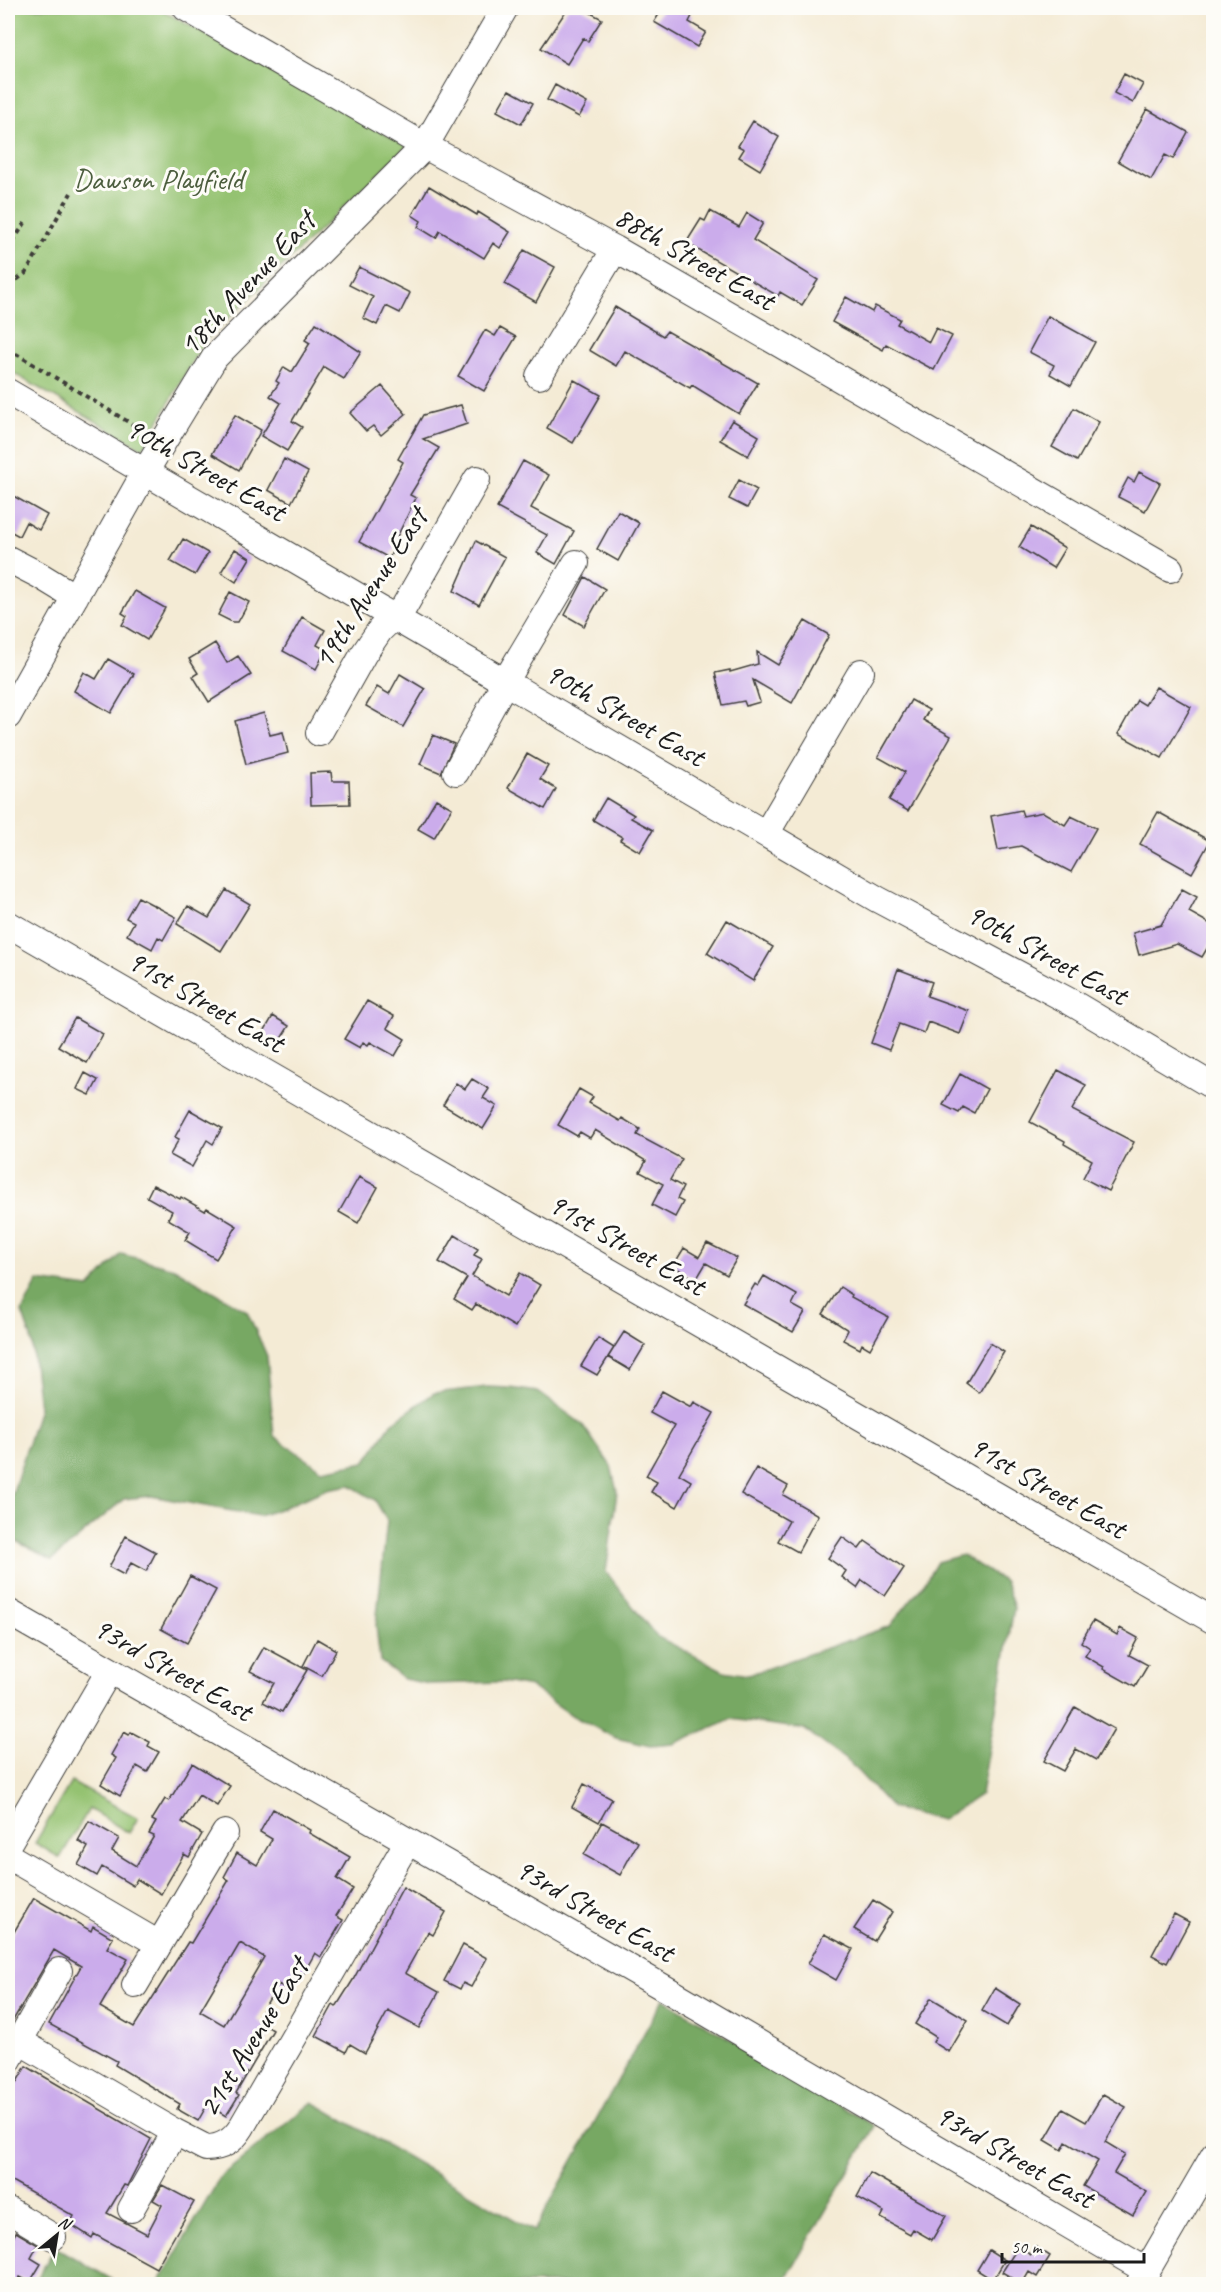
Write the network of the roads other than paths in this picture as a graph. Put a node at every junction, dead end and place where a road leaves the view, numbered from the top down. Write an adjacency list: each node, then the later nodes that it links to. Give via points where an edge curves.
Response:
1 (186, 8): 3 (street, 88th Street East)
2 (505, 8): 3 (street, 18th Avenue East)
3 (424, 146): 4 (street, 88th Street East); 7 (street, 18th Avenue East, via 215,357)
4 (615, 249): 5 (street); 11 (street, 88th Street East)
5 (539, 376)
6 (8, 392): 7 (street, 90th Street East)
7 (145, 472): 12 (street, 18th Avenue East); 13 (street, 90th Street East)
8 (477, 479): 13 (street, 19th Avenue East, via 404,607)
9 (8, 559): 12 (street)
10 (576, 563): 15 (street)
11 (1170, 568)
12 (75, 597): 16 (street, 18th Avenue East)
13 (392, 616): 15 (street, 90th Street East); 17 (street, 19th Avenue East, via 363,655)
14 (861, 672): 19 (street)
15 (505, 682): 18 (street); 19 (street, 90th Street East)
16 (8, 716)
17 (319, 733)
18 (456, 772)
19 (766, 834): 21 (street, 90th Street East, via 877,899 1069,1001)
20 (8, 924): 23 (street, 91st Street East)
21 (1214, 1087)
22 (8, 1612): 24 (street, 93rd Street East)
23 (1214, 1621)
24 (109, 1671): 26 (street, 93rd Street East); 27 (street)
25 (225, 1833): 29 (street)
26 (408, 1841): 33 (street, 21st Avenue East, via 237,2136 220,2146 206,2148); 38 (street, 93rd Street East, via 673,1993)
27 (8, 1844)
28 (8, 1856): 29 (street)
29 (159, 1944): 31 (street)
30 (59, 1971): 32 (street)
31 (135, 1985)
32 (13, 2051): 33 (street)
33 (175, 2132): 36 (street, 21st Avenue East)
34 (1214, 2155): 38 (street)
35 (8, 2210): 37 (street)
36 (131, 2210)
37 (53, 2237)
38 (1143, 2278)

